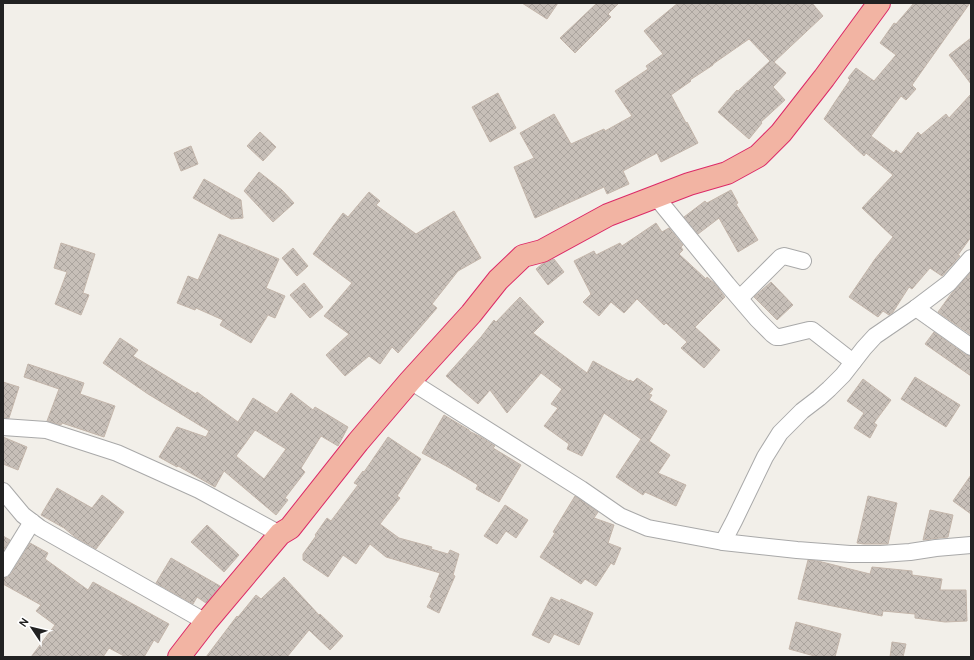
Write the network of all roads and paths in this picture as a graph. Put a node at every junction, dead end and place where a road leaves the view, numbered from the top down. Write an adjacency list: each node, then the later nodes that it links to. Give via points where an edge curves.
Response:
1 (879, 3): 2 (highway, via 781,133 758,156 727,173)
2 (656, 196): 5 (street); 9 (highway, via 608,214 542,251 523,256 498,280)
3 (971, 258): 6 (street, via 949,283)
4 (802, 261): 5 (street, via 781,256)
5 (740, 298): 8 (street, via 774,336 812,330)
6 (916, 308): 7 (street); 8 (street, via 875,336)
7 (971, 347)
8 (853, 362): 14 (street, via 830,389 780,433)
9 (410, 381): 13 (highway, via 290,528); 14 (street, via 620,516 648,528)
10 (3, 427): 13 (street, via 46,430 117,453 199,490)
11 (3, 491): 12 (street)
12 (32, 522): 16 (street); 17 (street)
13 (280, 534): 17 (highway)
14 (723, 542): 15 (street, via 850,554 910,552)
15 (971, 545)
16 (3, 569)
17 (206, 622): 18 (highway)
18 (179, 657)

